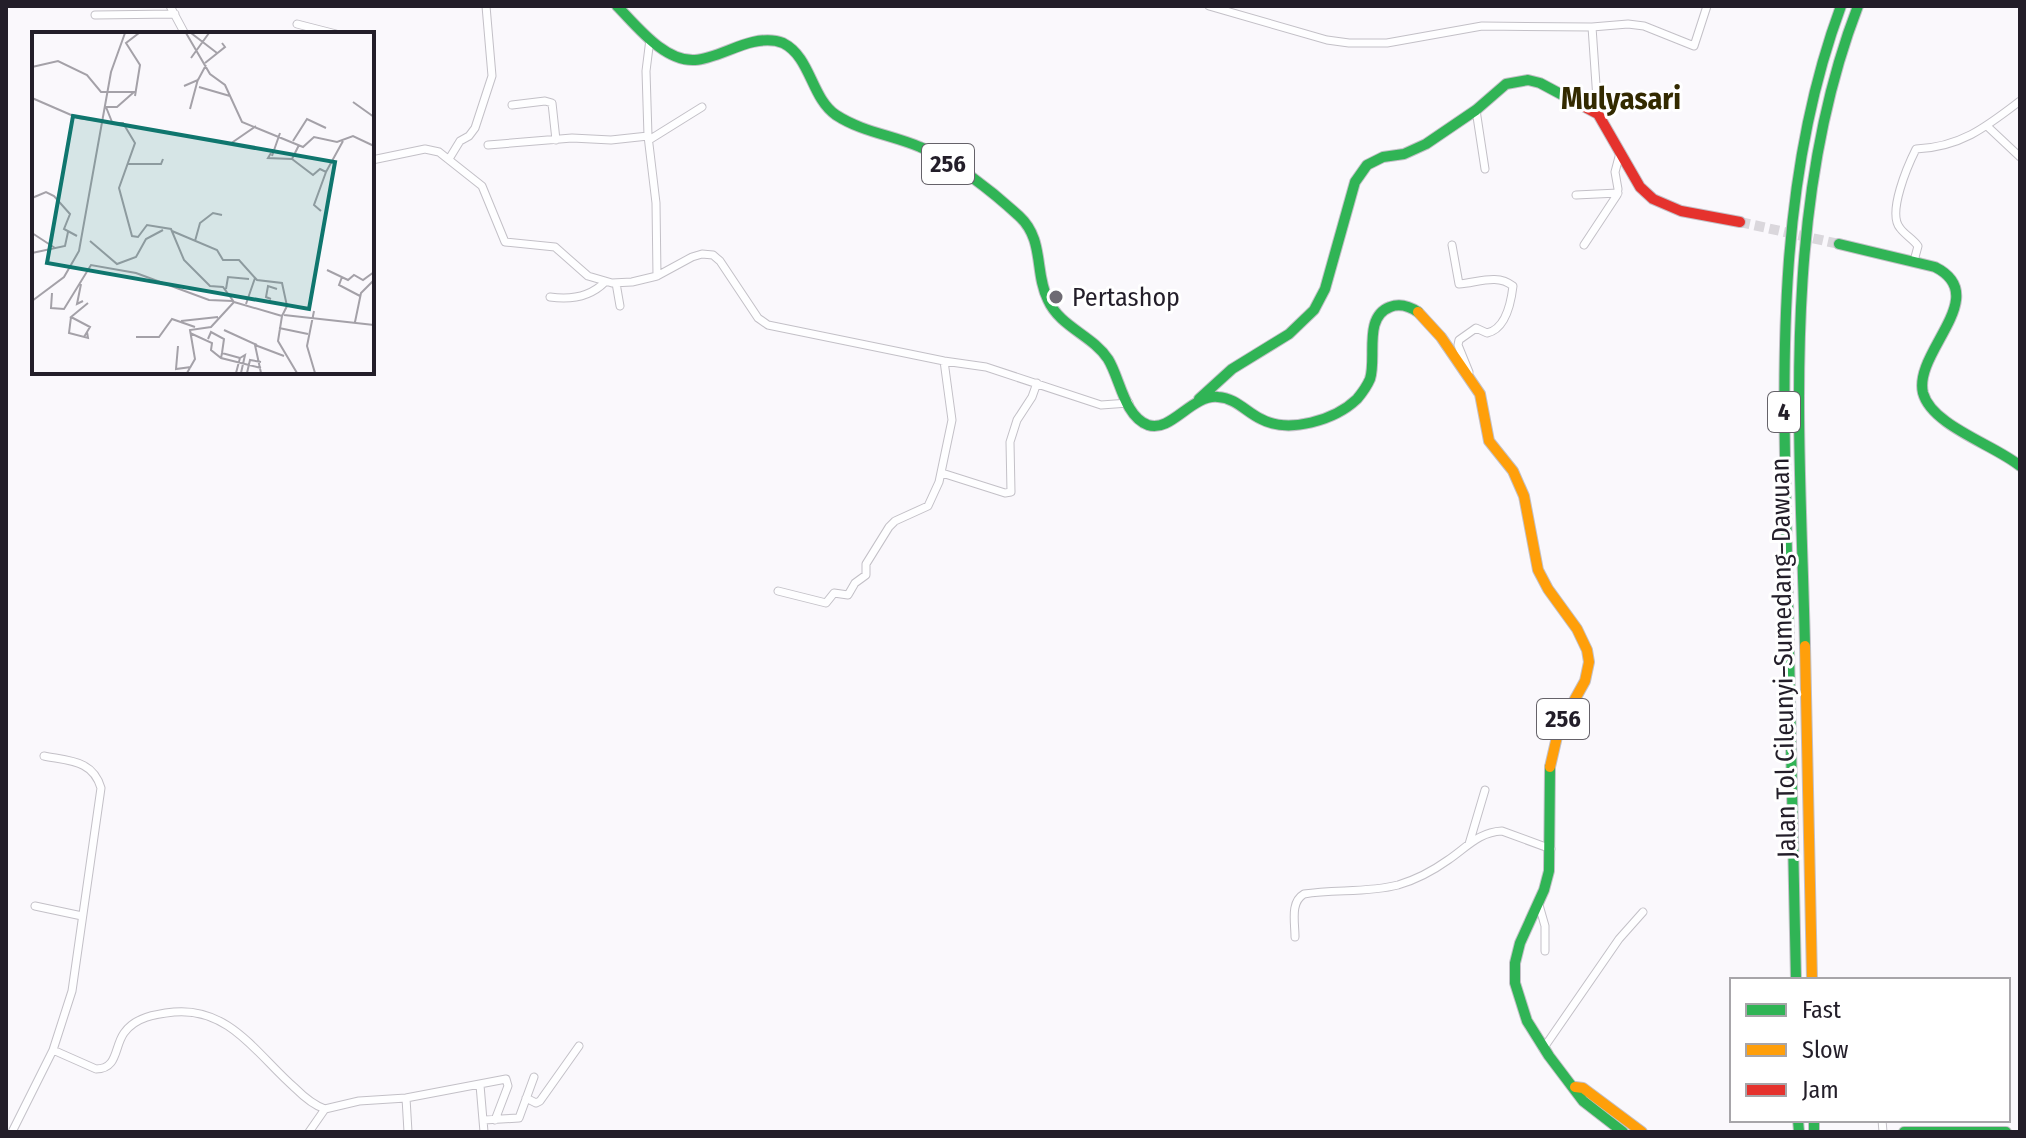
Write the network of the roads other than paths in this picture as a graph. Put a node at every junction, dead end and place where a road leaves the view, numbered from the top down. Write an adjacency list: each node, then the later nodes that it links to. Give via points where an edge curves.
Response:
1 (486, 6): 25 (street, via 492,76 475,128)
2 (617, 6): 13 (main road, 256)
3 (1209, 6): 10 (street, via 1349,43 1387,43 1482,26)
4 (1707, 6): 10 (street, via 1694,46 1644,26)
5 (1841, 6): 60 (main road, Jalan Tol Cileunyi–Sumedang–Dawuan / 4, via 1820,64 1804,135 1791,218 1785,319)
6 (1858, 6): 61 (main road, Jalan Tol Cileunyi–Sumedang–Dawuan / 4, via 1835,68 1819,138 1801,319)
7 (172, 10): 8 (street); 11 (street)
8 (95, 15)
9 (297, 24): 12 (street)
10 (1592, 27): 18 (street)
11 (184, 32)
12 (328, 32)
13 (650, 39): 20 (street); 46 (main road, 256, via 674,55 695,60 754,42 778,41 801,61 835,115 931,152 1003,203 1030,227 1049,303 1107,357)
14 (2020, 101): 19 (street)
15 (512, 105): 21 (street, via 552,103)
16 (702, 107): 20 (street)
17 (1476, 110): 18 (main road, via 1506,84 1528,80 1550,86); 27 (street); 41 (main road, via 1426,144 1374,160 1361,171 1314,310 1289,334)
18 (1598, 114): 23 (main road)
19 (1987, 126): 24 (street); 34 (street, via 1951,145 1916,149 1896,211 1897,226 1918,246)
20 (649, 138): 21 (street); 35 (street)
21 (556, 140): 22 (street)
22 (488, 145)
23 (1620, 153): 28 (street); 30 (main road, via 1653,199 1681,211)
24 (2020, 157)
25 (449, 159): 26 (street, via 425,149); 36 (street, via 482,186 505,242 556,248 588,276)
26 (374, 160)
27 (1485, 169)
28 (1618, 193): 29 (street); 33 (street)
29 (1576, 195)
30 (1740, 222)
31 (1839, 244): 34 (main road)
32 (1452, 245): 42 (street, via 1459,284 1495,279 1513,286 1509,308 1496,330 1476,328 1459,341)
33 (1584, 245)
34 (1914, 261): 47 (main road, via 1942,270 1953,282 1957,300 1923,377 1923,397 1946,422)
35 (657, 276): 37 (street); 40 (street, via 692,257 713,255 768,325)
36 (605, 282): 37 (street); 38 (street, via 579,298)
37 (616, 283): 39 (street)
38 (550, 297)
39 (620, 306)
40 (944, 361): 43 (street); 48 (street, via 952,420)
41 (1232, 369): 44 (main road); 45 (main road)
42 (1471, 382): 44 (main road, 256, via 1425,317 1398,305 1380,313 1370,379 1342,409 1321,419 1270,423); 53 (main road, 256, via 1483,403 1490,442 1519,481 1541,578 1588,652 1583,688 1555,736)
43 (1037, 383): 46 (street, via 1101,405); 48 (street, via 1009,446 1011,492)
44 (1227, 397): 45 (main road)
45 (1199, 399): 46 (main road, 256, via 1167,423 1152,426 1140,420)
46 (1129, 403)
47 (2020, 466)
48 (941, 477): 49 (street, via 928,506 889,527 866,564 866,575 848,595 834,593 826,603)
49 (778, 591)
50 (44, 756): 57 (street, via 89,767 101,788)
51 (1485, 790): 52 (street)
52 (1469, 844): 53 (street, via 1502,831); 58 (street, via 1447,861 1398,884 1301,895 1295,906)
53 (1551, 849): 54 (main road, 256)
54 (1539, 905): 59 (street); 63 (main road, 256, via 1514,960 1521,1005)
55 (35, 906): 57 (street)
56 (1643, 912): 63 (street)
57 (82, 916): 64 (street, via 72,991)
58 (1295, 937)
59 (1545, 951)
60 (1796, 978)
61 (1812, 978)
62 (579, 1046): 68 (street, via 540,1101)
63 (1543, 1049): 72 (main road, 256, via 1585,1103)
64 (53, 1050): 69 (street, via 100,1069 111,1063 123,1034 145,1018 198,1013 241,1033 308,1100); 73 (street)
65 (534, 1077): 68 (street)
66 (480, 1085): 67 (street); 70 (street); 71 (street, via 509,1082)
67 (406, 1098): 69 (street); 75 (street)
68 (526, 1098): 71 (street, via 519,1118)
69 (325, 1109): 74 (street)
70 (484, 1120): 71 (street); 76 (street)
71 (495, 1120)
72 (1619, 1124): 77 (main road, 256)
73 (12, 1132)
74 (309, 1132)
75 (408, 1132)
76 (484, 1132)
77 (1642, 1132)
78 (1904, 1132): 79 (main road)
79 (2006, 1132)

